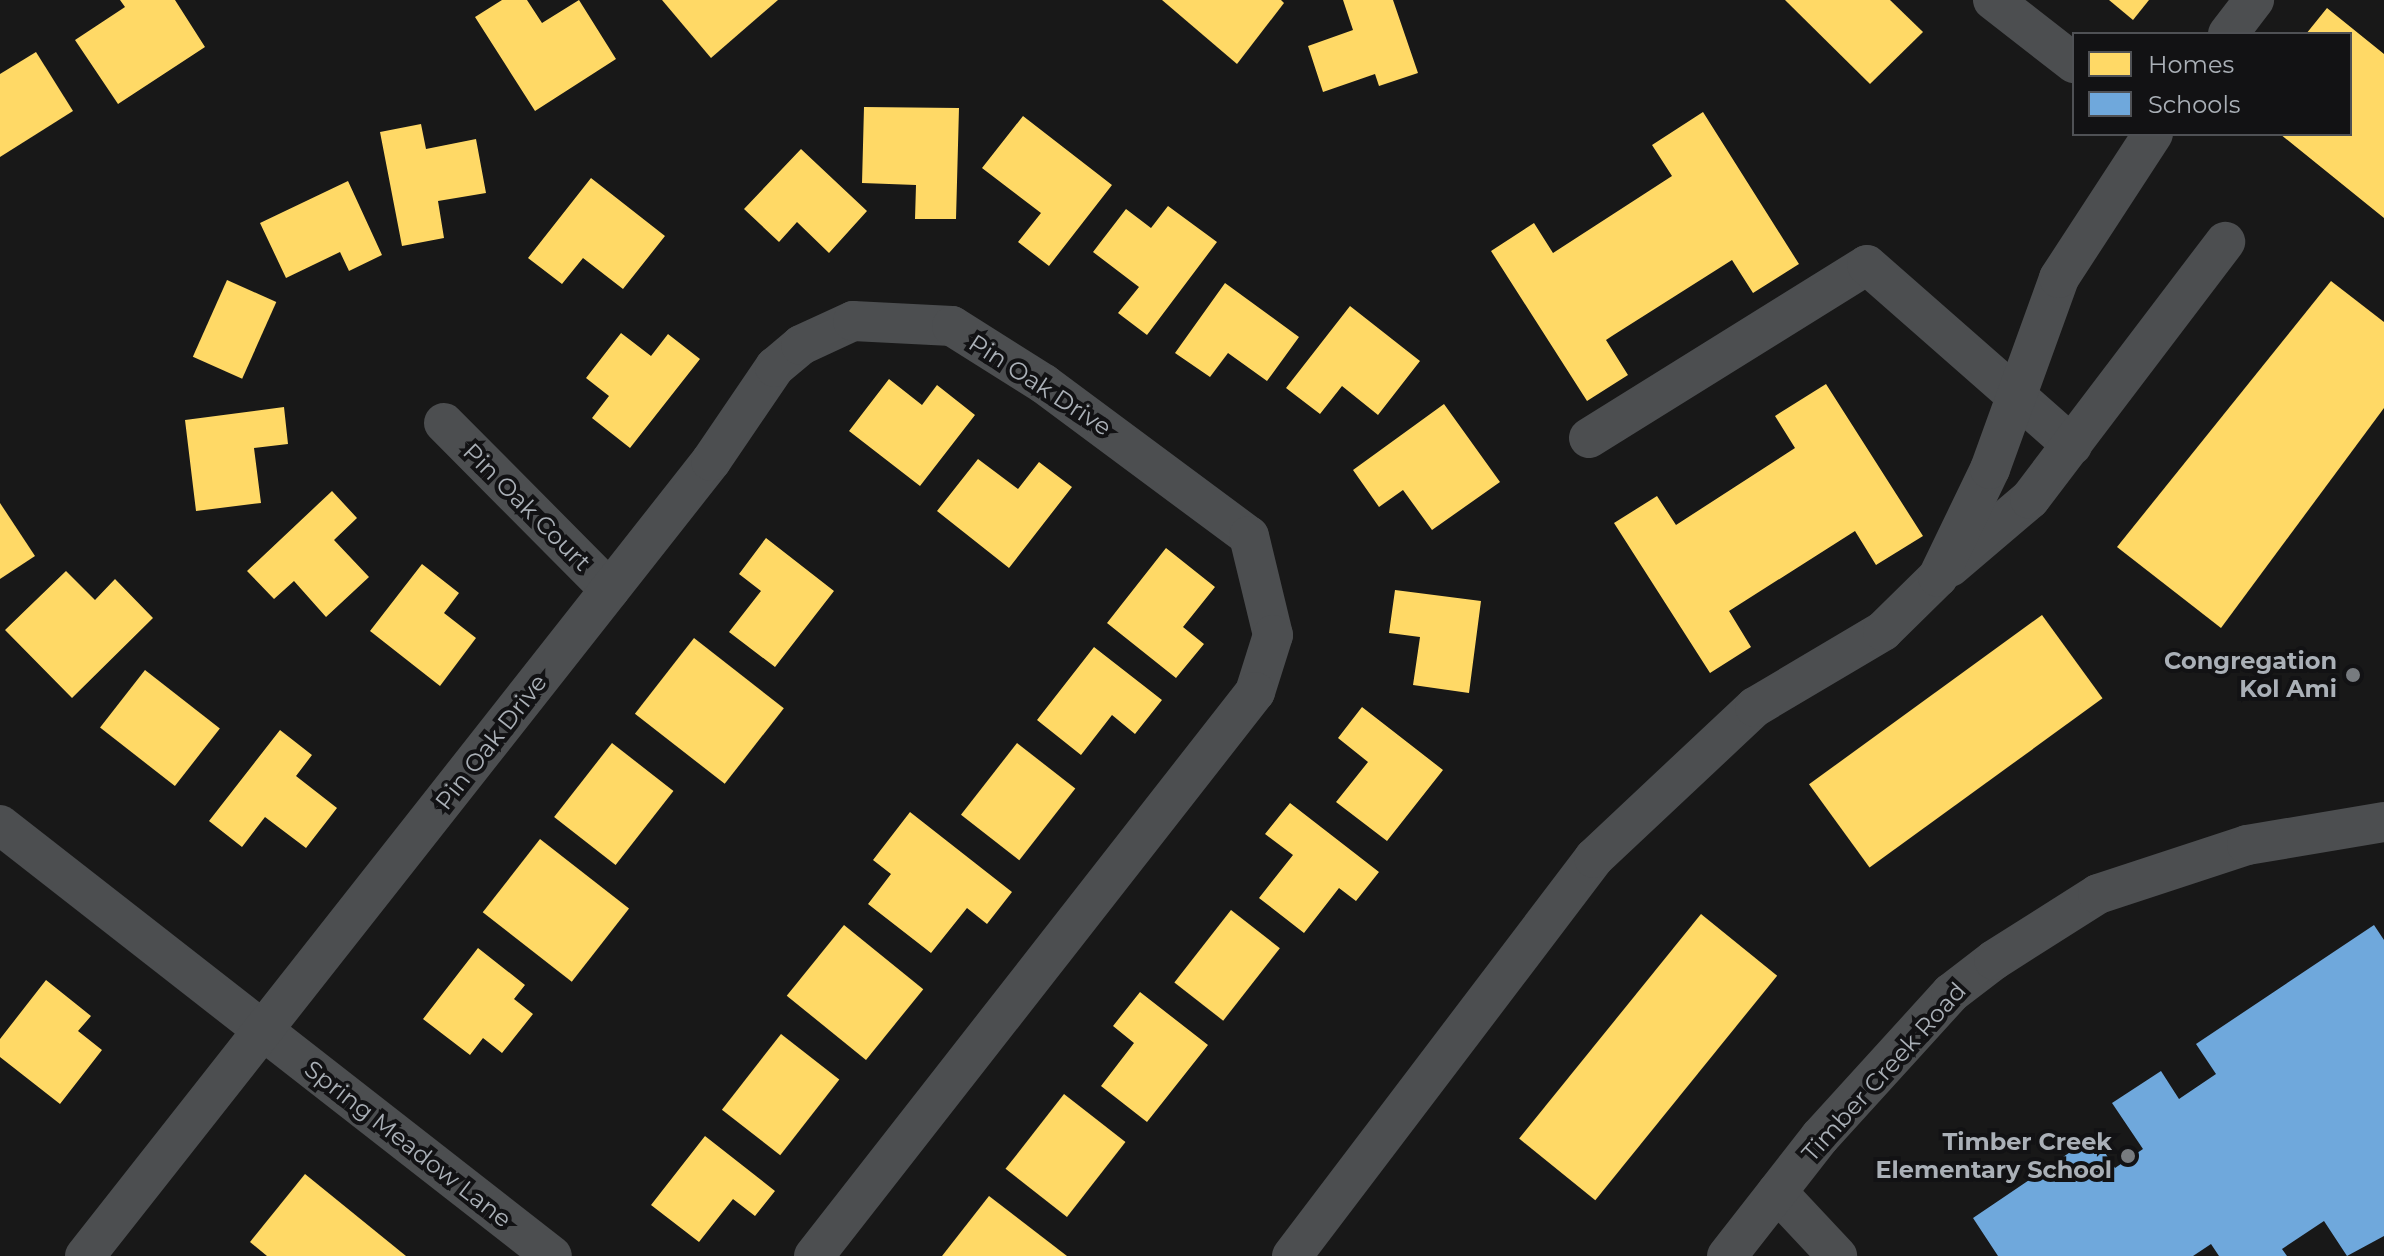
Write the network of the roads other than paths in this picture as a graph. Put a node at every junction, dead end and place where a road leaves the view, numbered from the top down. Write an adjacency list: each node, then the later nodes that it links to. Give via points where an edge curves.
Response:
1 (1993, 0): 4 (street)
2 (2254, 0): 3 (street)
3 (2230, 32)
4 (2072, 61)
5 (2152, 136): 7 (street, via 2059,278)
6 (2225, 242): 10 (street)
7 (2017, 392): 9 (street, via 1867,265); 10 (street); 11 (street)
8 (444, 423): 12 (street, Pin Oak Court)
9 (1589, 438)
10 (2072, 445): 11 (street, via 2030,499)
11 (1938, 577): 20 (street, via 1883,631 1755,707 1594,858)
12 (610, 590): 15 (street, Pin Oak Drive); 19 (street, Pin Oak Drive, via 775,367 801,345 853,321 952,326 1159,466 1249,536 1259,566 1273,635 1255,692)
13 (2384, 822): 16 (street, Timber Creek Road, via 2247,845 2098,894 1951,993)
14 (0, 825): 15 (street, Spring Meadow Lane)
15 (265, 1032): 17 (street); 18 (street, Spring Meadow Lane)
16 (1777, 1192): 21 (street, Timber Creek Road); 22 (street)
17 (85, 1256)
18 (552, 1256)
19 (814, 1256)
20 (1292, 1256)
21 (1727, 1256)
22 (1837, 1256)

